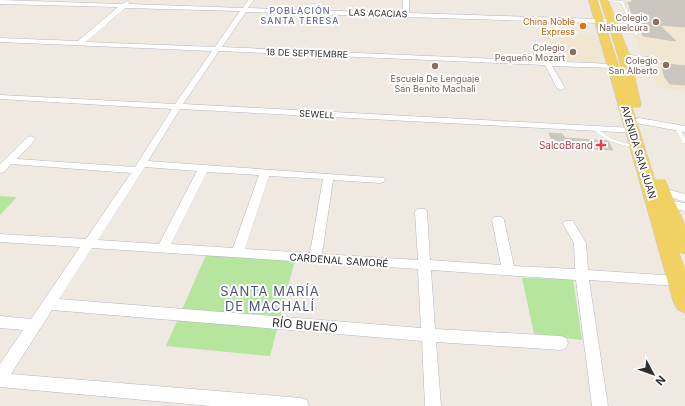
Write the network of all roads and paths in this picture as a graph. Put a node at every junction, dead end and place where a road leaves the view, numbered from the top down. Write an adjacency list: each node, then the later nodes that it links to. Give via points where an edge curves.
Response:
1 (131, 0): 7 (street)
2 (251, 0): 8 (street)
3 (406, 0): 9 (street)
4 (593, 0): 10 (main road, AVENIDA SAN JUAN)
5 (604, 0): 10 (main road, AVENIDA SAN JUAN); 11 (lane, via 622,2)
6 (0, 2): 7 (street, LAS ACACIAS)
7 (125, 5): 8 (street, LAS ACACIAS); 14 (street)
8 (244, 9): 9 (street, LAS ACACIAS); 15 (street)
9 (406, 14): 10 (street, LAS ACACIAS)
10 (608, 22): 11 (lane); 18 (main road, AVENIDA SAN JUAN)
11 (633, 27): 12 (lane)
12 (636, 34)
13 (0, 40): 14 (street, 18 DE SEPTIEMBRE)
14 (81, 42): 15 (street, 18 DE SEPTIEMBRE)
15 (216, 49): 17 (street, 18 DE SEPTIEMBRE); 21 (street)
16 (647, 57): 18 (street, 18 DE SEPTIEMBRE)
17 (547, 63): 18 (street, 18 DE SEPTIEMBRE); 19 (street)
18 (622, 67): 22 (main road, AVENIDA SAN JUAN)
19 (561, 88)
20 (0, 97): 21 (street, SEWELL)
21 (178, 106): 24 (street, SEWELL); 29 (street)
22 (636, 126): 23 (street, SEWELL); 24 (street, SEWELL); 27 (main road, AVENIDA SAN JUAN); 35 (main road, AVENIDA SAN JUAN)
23 (681, 128): 26 (lane, via 678,130)
24 (596, 129): 27 (lane, via 605,136)
25 (30, 139): 28 (street)
26 (685, 142)
27 (638, 148): 50 (main road, AVENIDA SAN JUAN)
28 (9, 161): 29 (street); 31 (street)
29 (140, 167): 30 (street); 42 (street)
30 (204, 168): 32 (street); 44 (street)
31 (0, 170)
32 (265, 172): 33 (street); 45 (street)
33 (329, 176): 34 (street); 46 (street)
34 (380, 180)
35 (664, 198): 36 (street); 37 (street); 43 (main road, AVENIDA SAN JUAN)
36 (685, 198)
37 (685, 207)
38 (421, 212): 47 (street)
39 (498, 220): 48 (street)
40 (569, 224): 49 (street, via 580,243)
41 (0, 238): 42 (street, CARDENAL SAMORÉ)
42 (89, 243): 44 (street, CARDENAL SAMORÉ); 51 (street)
43 (685, 247)
44 (163, 248): 45 (street, CARDENAL SAMORÉ)
45 (237, 253): 46 (street, CARDENAL SAMORÉ)
46 (315, 258): 47 (street, CARDENAL SAMORÉ)
47 (424, 266): 48 (street, CARDENAL SAMORÉ); 55 (street)
48 (509, 271): 49 (street, CARDENAL SAMORÉ)
49 (582, 276): 50 (street, CARDENAL SAMORÉ); 60 (street)
50 (677, 281): 52 (main road, AVENIDA SAN JUAN)
51 (48, 304): 54 (street); 55 (street, RÍO BUENO)
52 (685, 304)
53 (0, 322): 54 (street)
54 (35, 325): 57 (street)
55 (428, 335): 56 (street, RÍO BUENO); 59 (street)
56 (561, 343)
57 (0, 379): 58 (street)
58 (301, 406)
59 (433, 406)
60 (600, 406)

